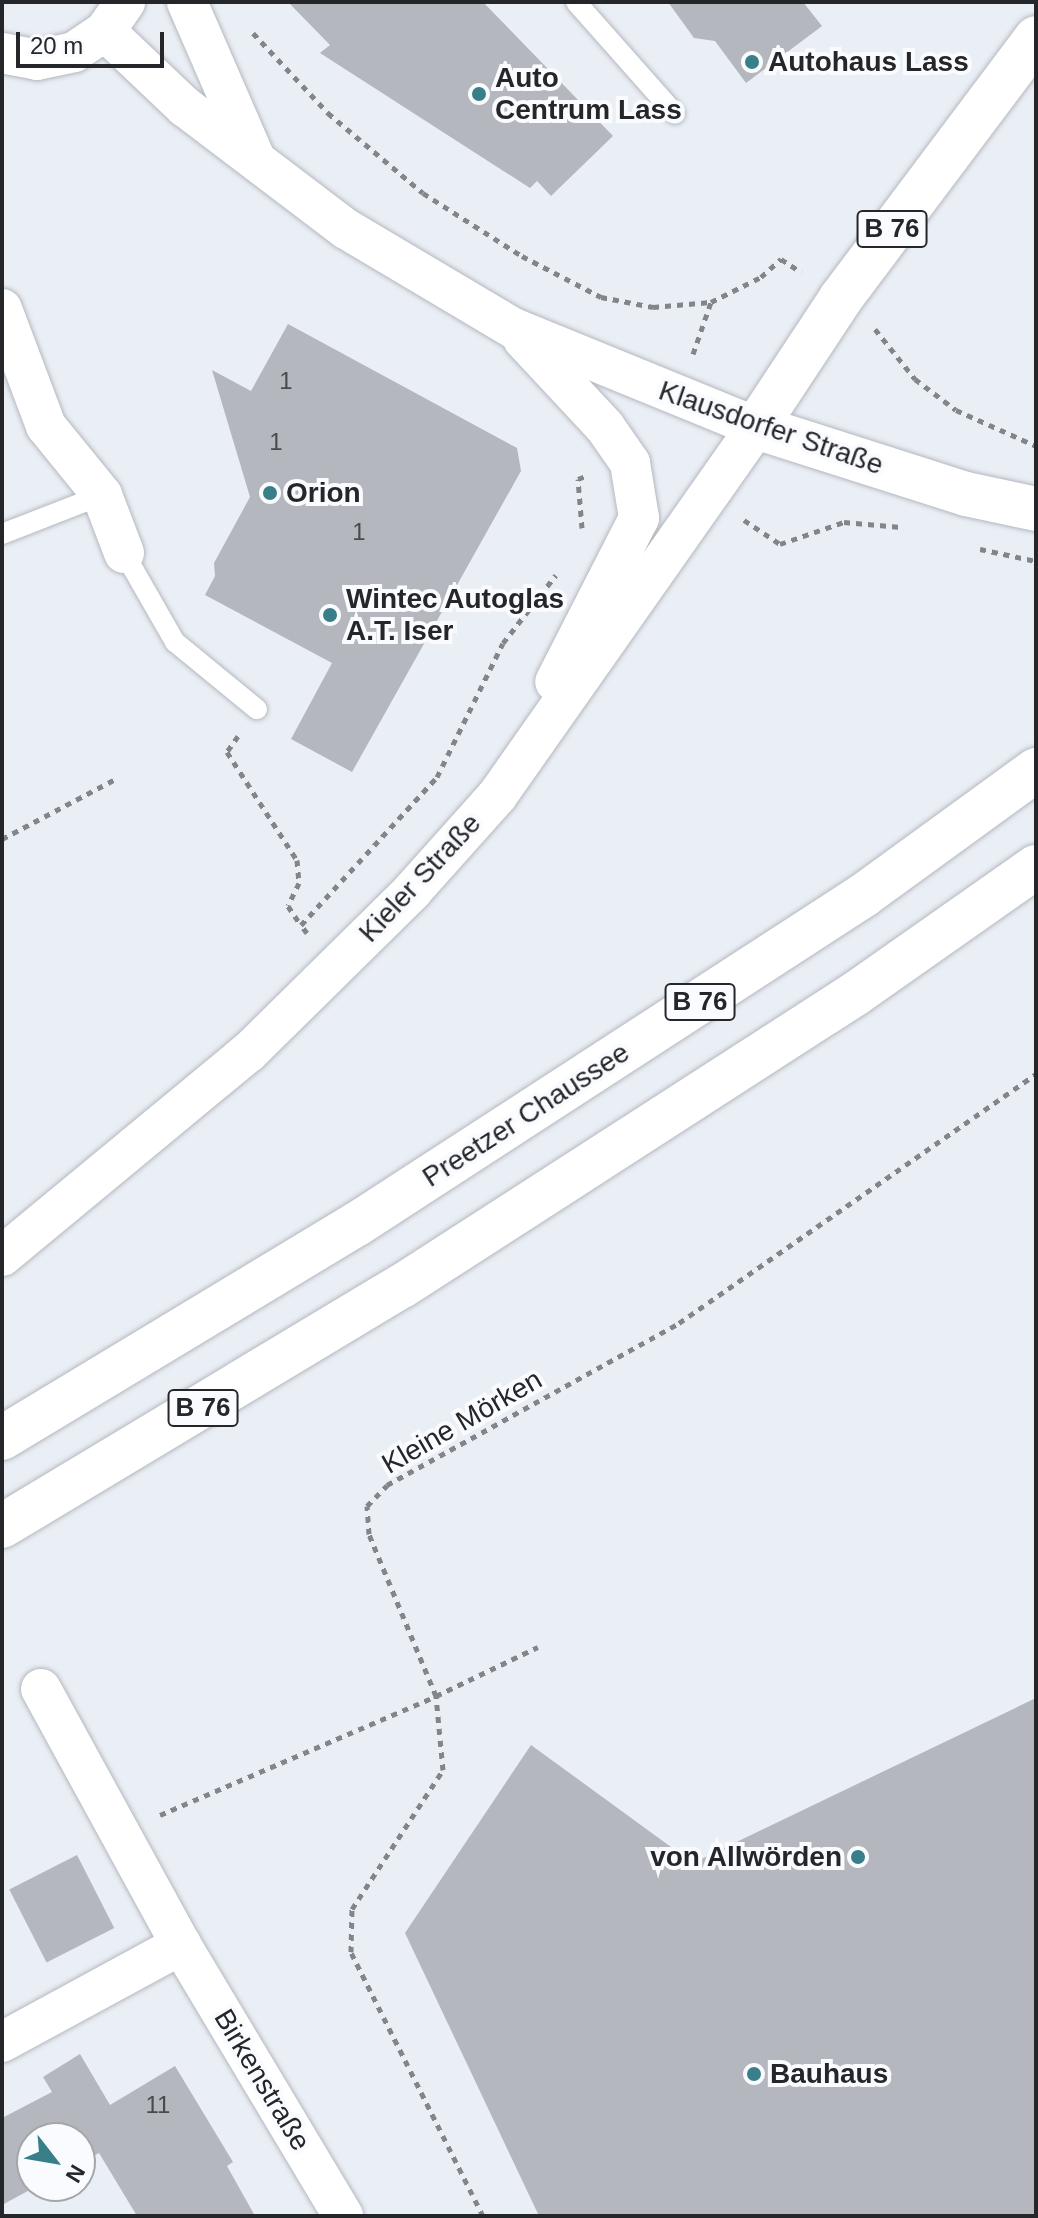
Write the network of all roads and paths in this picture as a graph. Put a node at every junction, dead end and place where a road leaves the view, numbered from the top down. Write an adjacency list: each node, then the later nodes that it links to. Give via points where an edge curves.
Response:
1 (187, 2): 8 (street)
2 (576, 2): 7 (lane)
3 (115, 17): 6 (street, via 74,52 37,60); 8 (street, Klausdorfer Straße, via 185,107)
4 (242, 21): 10 (path, via 328,113 423,193 522,256 601,297 653,307)
5 (1036, 38): 9 (main road, B 76)
6 (2, 53)
7 (675, 114)
8 (257, 163): 12 (street, Klausdorfer Straße, via 346,229)
9 (841, 298): 10 (path, via 781,259 761,277); 14 (main road, B 76); 15 (path, via 892,345 915,379 956,410)
10 (711, 302): 13 (path)
11 (2, 309): 17 (street, via 46,426)
12 (513, 328): 13 (street, Klausdorfer Straße); 16 (street, Klausdorfer Straße, via 605,427)
13 (678, 396): 14 (street, Klausdorfer Straße)
14 (756, 427): 18 (street, Kieler Straße); 19 (main road, Klausdorfer Straße, via 966,494)
15 (1036, 446)
16 (630, 463): 22 (path, via 578,479 582,528); 30 (street, Klausdorfer Straße, via 639,518)
17 (102, 495): 21 (lane); 24 (street)
18 (709, 496): 20 (path, via 780,544 844,522); 30 (street, Kieler Straße)
19 (1036, 509)
20 (905, 528)
21 (2, 534)
22 (576, 540)
23 (974, 548): 25 (path)
24 (124, 553): 27 (lane, via 175,642)
25 (1036, 561)
26 (565, 563): 33 (path, via 503,643 437,777)
27 (257, 709): 33 (path, via 227,752 297,860 299,883 288,906)
28 (1036, 770): 37 (main road, Preetzer Chaussee / B 76, via 864,895 357,1224)
29 (117, 778): 31 (path)
30 (497, 796): 34 (street, Kieler Straße)
31 (2, 839)
32 (1036, 867): 38 (main road, B 76, via 855,994 402,1286)
33 (301, 925): 34 (path)
34 (333, 969): 36 (street, Kieler Straße, via 158,1132)
35 (1036, 1074): 41 (path, Kleine Mörken, via 679,1323 387,1485 367,1506 369,1534)
36 (2, 1256)
37 (2, 1438)
38 (2, 1526)
39 (538, 1647): 41 (path)
40 (41, 1689): 42 (street, Birkenstraße)
41 (436, 1696): 42 (path); 46 (path, Kleine Mörken, via 443,1770 352,1909 351,1952)
42 (120, 1833): 43 (street, Birkenstraße)
43 (181, 1945): 44 (street); 45 (street, Birkenstraße)
44 (2, 2042)
45 (343, 2216)
46 (483, 2216)

